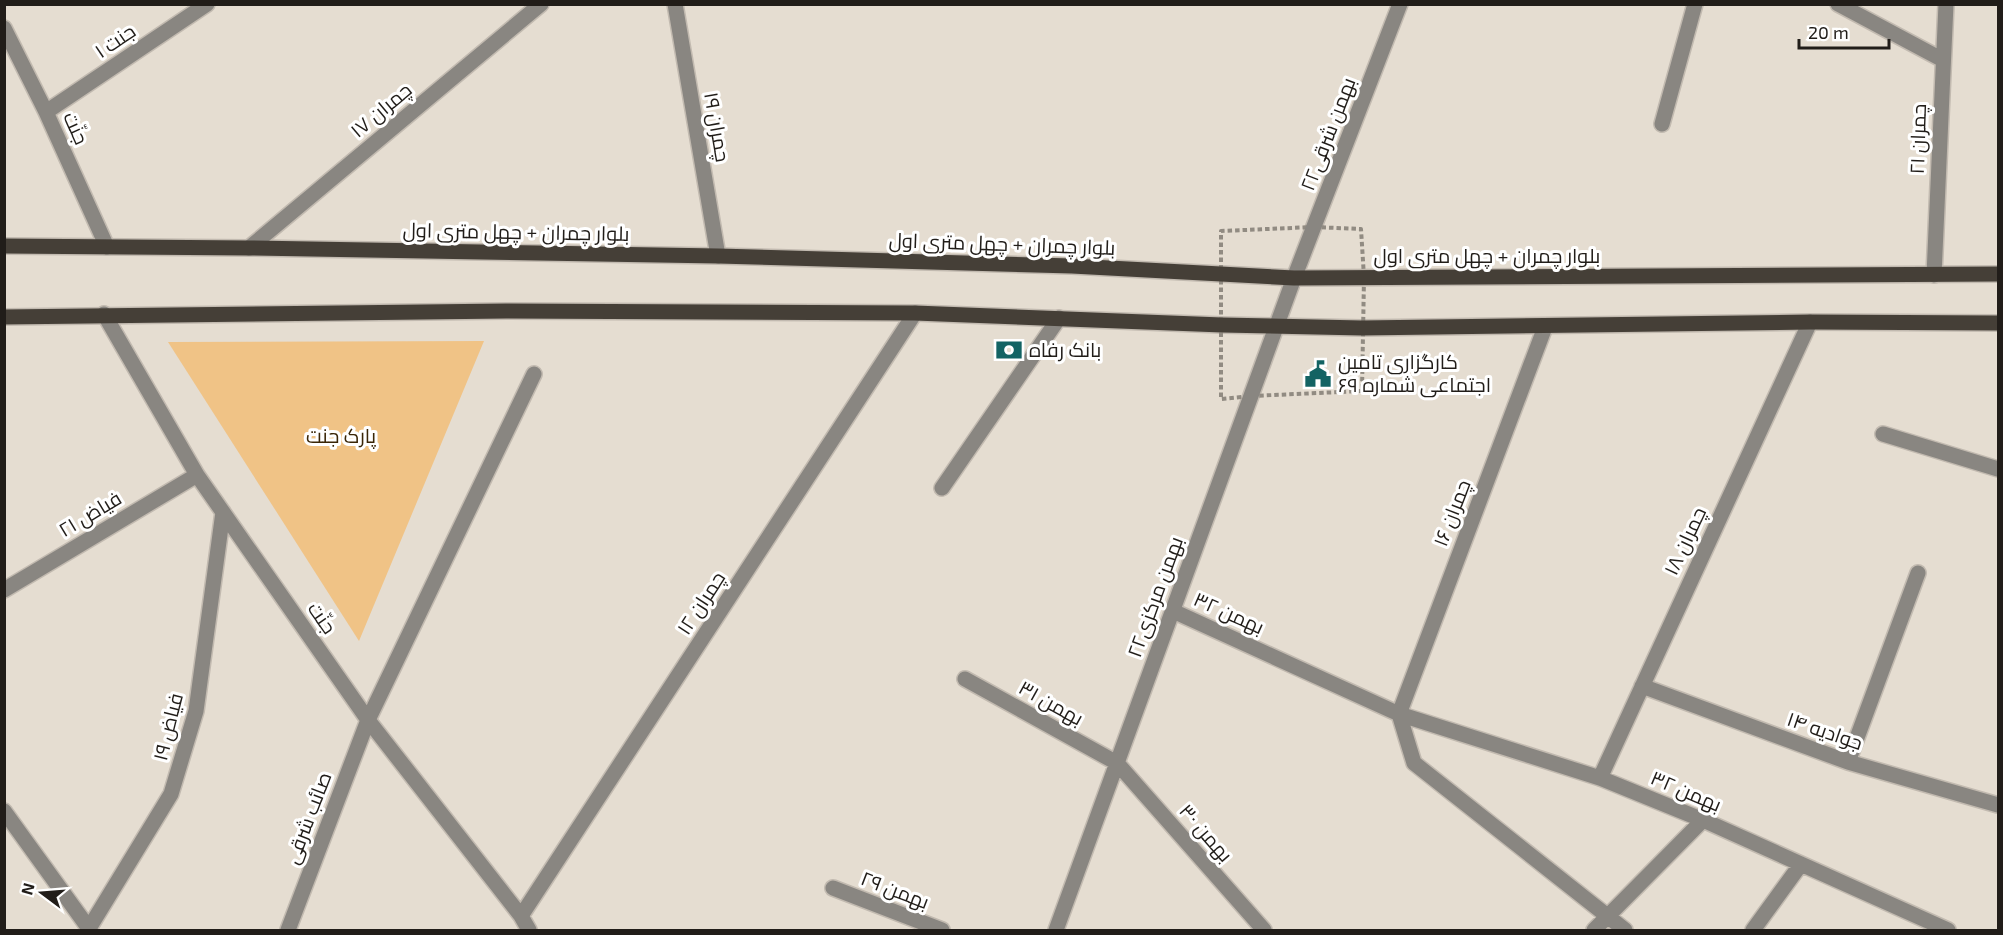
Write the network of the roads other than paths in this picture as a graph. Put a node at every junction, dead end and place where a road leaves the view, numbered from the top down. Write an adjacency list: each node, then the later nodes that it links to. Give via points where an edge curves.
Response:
1 (207, 4): 10 (street, جنت ۱)
2 (541, 4): 14 (street, چمران ۱۷)
3 (675, 4): 15 (street, چمران ۱۹)
4 (1400, 4): 18 (street, ۲۲بهمن شرقی)
5 (1695, 4): 11 (street)
6 (1838, 4): 9 (street)
7 (1946, 4): 9 (street, چمران ۲۱)
8 (6, 34): 10 (street, جنّت)
9 (1943, 60): 16 (street, چمران ۲۱)
10 (46, 112): 13 (street, جنّت)
11 (1662, 124)
12 (4, 246): 13 (main road, بلوار چمران + چهل متری اول)
13 (107, 248): 14 (main road, بلوار چمران + چهل متری اول)
14 (249, 248): 15 (main road, بلوار چمران + چهل متری اول)
15 (718, 256): 18 (main road, بلوار چمران + چهل متری اول, via 1072,266)
16 (1934, 274): 17 (main road, بلوار چمران + چهل متری اول); 18 (main road, بلوار چمران + چهل متری اول)
17 (1998, 274)
18 (1294, 278): 25 (street, ۲۲بهمن مرکزی)
19 (915, 313): 20 (main road, via 494,311); 22 (main road); 48 (street, چمران ۱۲)
20 (104, 315): 21 (main road); 30 (street, جنّت)
21 (4, 317)
22 (1059, 318): 25 (main road); 31 (street)
23 (1810, 322): 24 (main road); 26 (main road); 37 (street, چمران ۱۸)
24 (1998, 323)
25 (1277, 326): 26 (main road); 35 (street, ۲۲بهمن مرکزی)
26 (1545, 327): 38 (street, چمران ۱۶)
27 (534, 374): 39 (street, صائب شرقی)
28 (1883, 434): 29 (street)
29 (1998, 470)
30 (197, 475): 32 (street, جنّت); 34 (street, فیاض ۲۱)
31 (942, 488)
32 (223, 512): 39 (street, جنّت); 50 (street, فیاض ۱۹, via 196,711 171,794)
33 (1918, 573): 40 (street)
34 (4, 590)
35 (1173, 611): 38 (street, بهمن ۳۲); 41 (street, ۲۲بهمن مرکزی)
36 (965, 679): 41 (street, بهمن ۳۱)
37 (1642, 686): 40 (street, جوادیه ۱۴); 42 (street, چمران ۱۸)
38 (1399, 714): 42 (street, بهمن ۳۲); 49 (street, via 1414,763)
39 (368, 720): 48 (street, جنّت); 51 (street, صائب شرقی)
40 (1848, 762): 43 (street, جوادیه ۱۴)
41 (1117, 763): 54 (street, ۲۲بهمن مرکزی); 55 (street, بهمن ۳۰)
42 (1600, 778): 45 (street, بهمن ۳۲)
43 (1998, 805)
44 (4, 811): 50 (street)
45 (1703, 820): 46 (street, بهمن ۳۲); 49 (street)
46 (1801, 864): 58 (street); 59 (street, بهمن ۳۲)
47 (833, 888): 53 (street, بهمن ۲۹)
48 (521, 916): 52 (street, جنّت)
49 (1608, 918): 56 (street); 57 (street)
50 (89, 930)
51 (288, 930)
52 (529, 930)
53 (942, 930)
54 (1056, 930)
55 (1264, 930)
56 (1594, 930)
57 (1624, 930)
58 (1753, 930)
59 (1948, 930)

